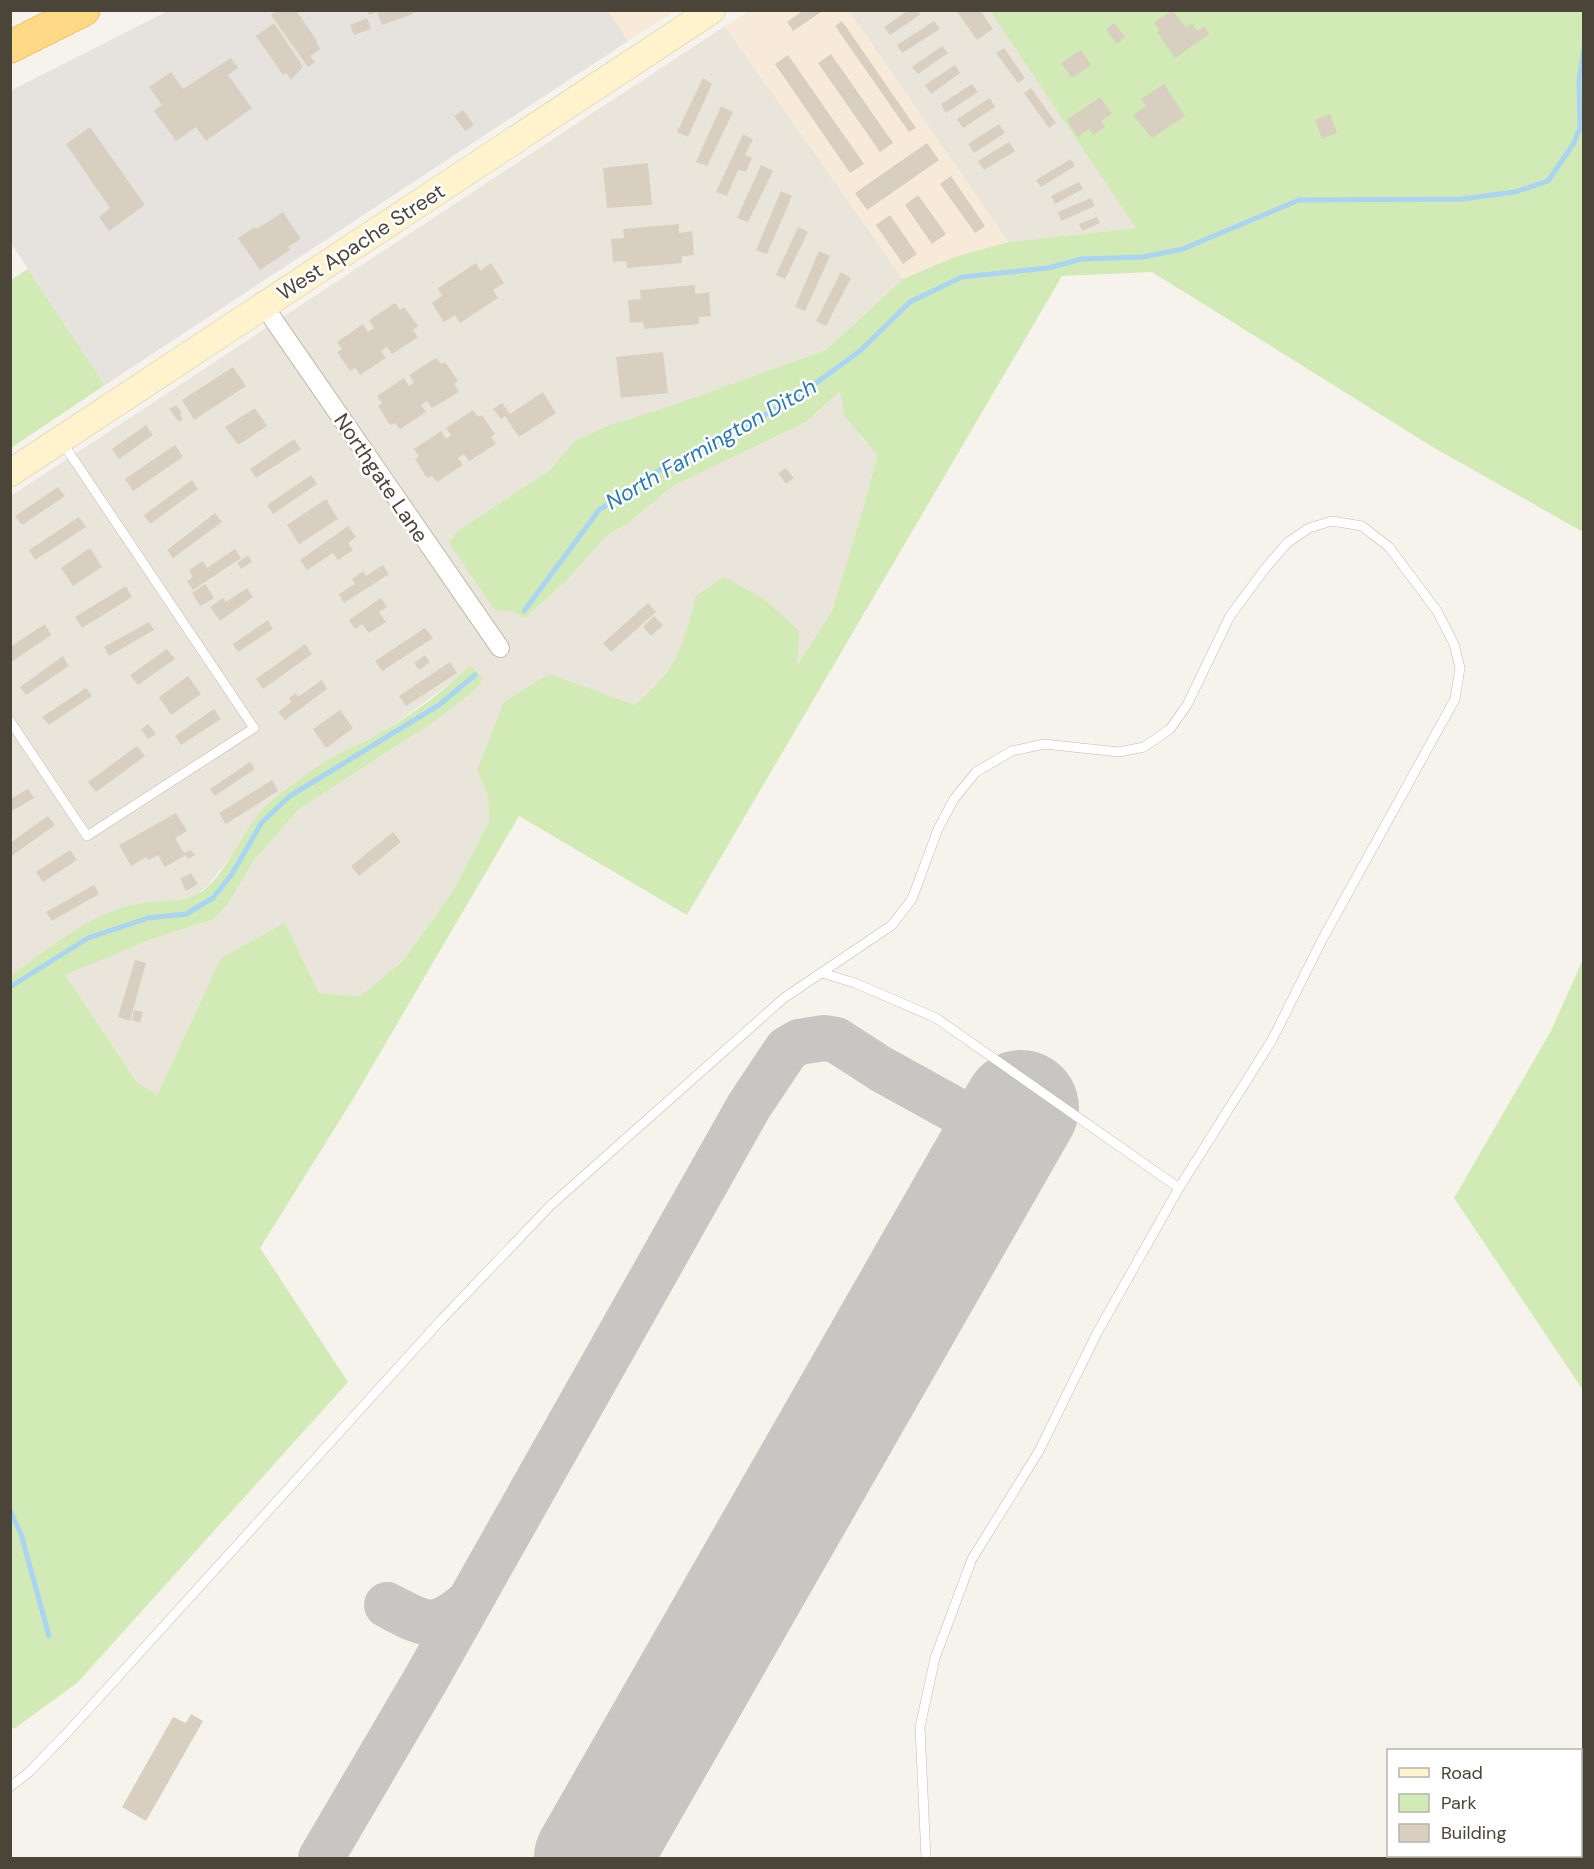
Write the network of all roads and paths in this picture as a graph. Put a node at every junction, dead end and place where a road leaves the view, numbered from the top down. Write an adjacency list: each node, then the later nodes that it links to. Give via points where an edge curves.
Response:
1 (84, 10): 3 (highway)
2 (712, 10): 4 (main road, West Apache Street)
3 (10, 47)
4 (264, 306): 5 (main road, West Apache Street); 7 (street, Northgate Lane)
5 (60, 440): 6 (main road, West Apache Street); 8 (lane, via 254,728 87,836)
6 (10, 473)
7 (500, 648)
8 (10, 721)
9 (822, 973): 10 (lane, via 936,1018); 10 (lane, via 892,925 912,899 938,829 954,799 976,772 1012,751 1044,744 1119,752 1144,747 1170,729 1188,705 1230,616 1287,543 1309,528 1332,521 1362,526 1389,547 1437,611 1454,644 1460,668 1455,699 1323,938 1272,1040); 11 (lane, via 784,998 713,1058 551,1205 441,1319 66,1734)
10 (1179, 1188): 12 (lane, via 1097,1333 1038,1451 972,1559 953,1605 935,1658 920,1727)
11 (10, 1787)
12 (926, 1858)

